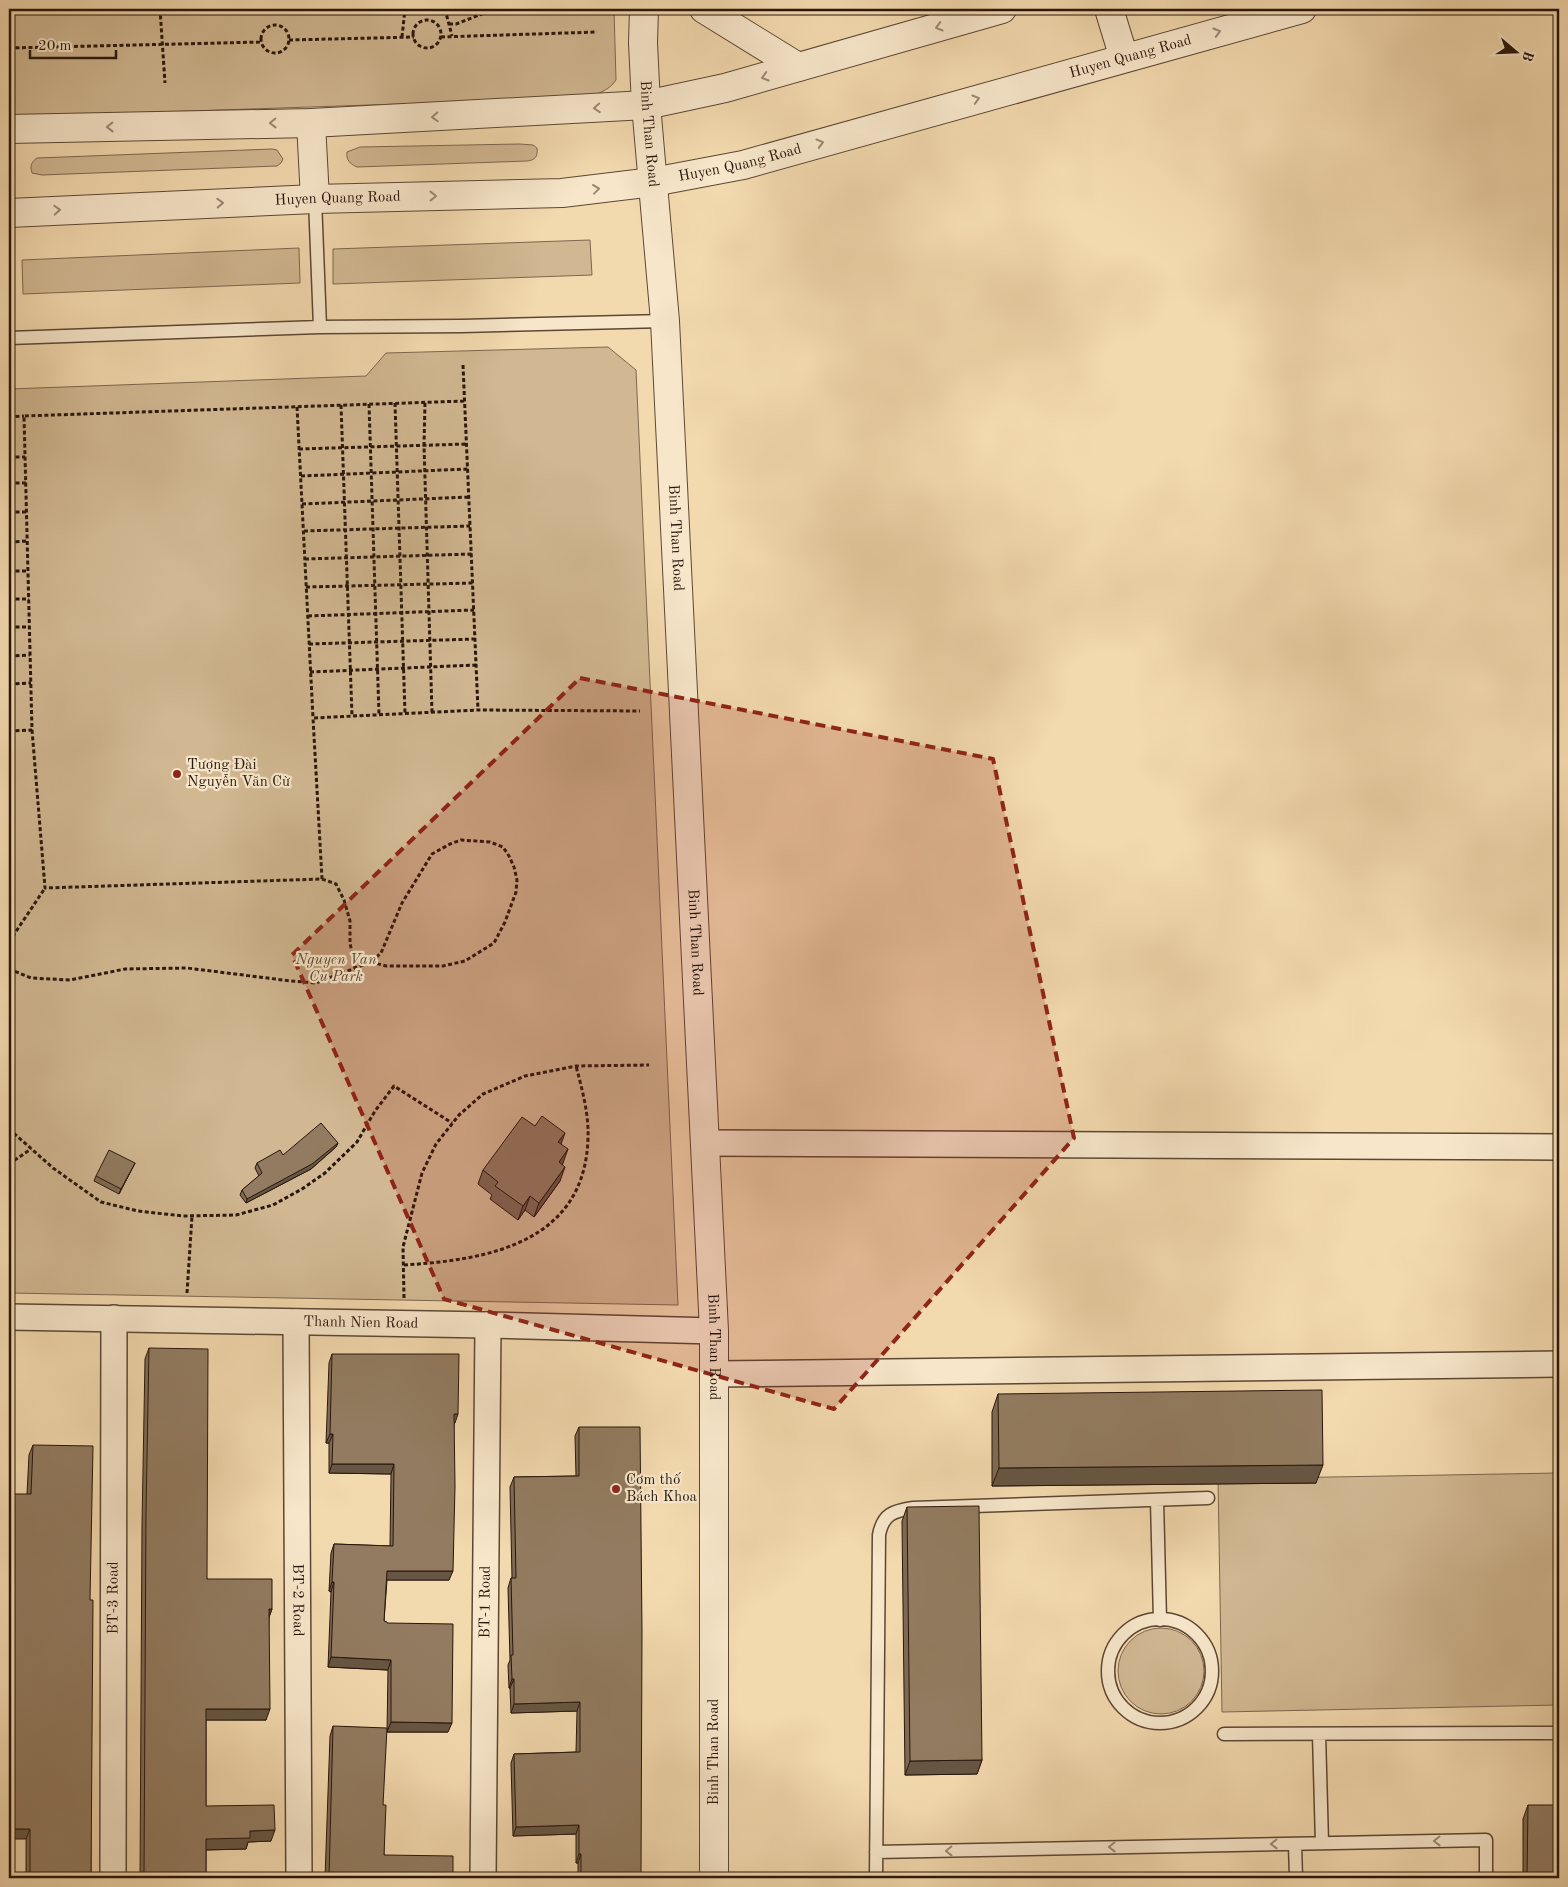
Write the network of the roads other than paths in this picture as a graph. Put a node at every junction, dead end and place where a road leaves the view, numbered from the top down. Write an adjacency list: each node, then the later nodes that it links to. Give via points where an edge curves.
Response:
1 (644, 9): 8 (street, Binh Than Road)
2 (704, 9): 7 (street)
3 (1109, 9): 6 (street)
4 (1302, 9): 6 (street, Huyen Quang Road, one-way to 4)
5 (993, 10): 7 (street, one-way to 7)
6 (1124, 58): 11 (street, Huyen Quang Road, one-way to 6, via 743,164)
7 (798, 68): 8 (street, one-way to 8)
8 (646, 105): 9 (street, one-way to 9); 11 (street, Binh Than Road)
9 (311, 123): 10 (street, one-way to 10); 12 (street)
10 (9, 129)
11 (653, 182): 12 (street, Huyen Quang Road, one-way to 11, via 562,193); 14 (street, Binh Than Road)
12 (315, 199): 13 (street, Huyen Quang Road, one-way to 12); 15 (lane)
13 (9, 213)
14 (665, 321): 15 (lane); 17 (street, Binh Than Road)
15 (320, 327): 16 (lane)
16 (9, 338)
17 (705, 1143): 18 (street); 23 (street, Binh Than Road)
18 (1559, 1147)
19 (9, 1317): 20 (street, Thanh Nien Road)
20 (114, 1318): 21 (street, Thanh Nien Road); 35 (street, BT-3 Road)
21 (296, 1322): 22 (street, Thanh Nien Road); 36 (street, BT-2 Road)
22 (488, 1325): 23 (street, Thanh Nien Road); 37 (street, BT-1 Road)
23 (714, 1332): 25 (street, Binh Than Road)
24 (1559, 1364): 25 (street)
25 (714, 1374): 38 (street, Binh Than Road)
26 (1208, 1498): 27 (lane)
27 (1157, 1500): 28 (lane); 34 (lane, via 913,1508 893,1512 883,1520 879,1535)
28 (1160, 1620): 28 (lane, via 1137,1624 1123,1634 1108,1663 1108,1680 1122,1707 1146,1722 1160,1724 1174,1722 1199,1706 1211,1680 1212,1666 1207,1649 1198,1636 1185,1625)
29 (1559, 1733): 31 (lane)
30 (1224, 1734): 31 (lane)
31 (1319, 1734): 32 (lane)
32 (1322, 1843): 33 (lane); 41 (lane, one-way to 32, via 1486,1840)
33 (1294, 1844): 34 (lane, one-way to 34); 40 (lane)
34 (876, 1852): 39 (lane)
35 (113, 1878)
36 (299, 1878)
37 (483, 1878)
38 (714, 1878)
39 (876, 1878)
40 (1296, 1878)
41 (1486, 1878)

